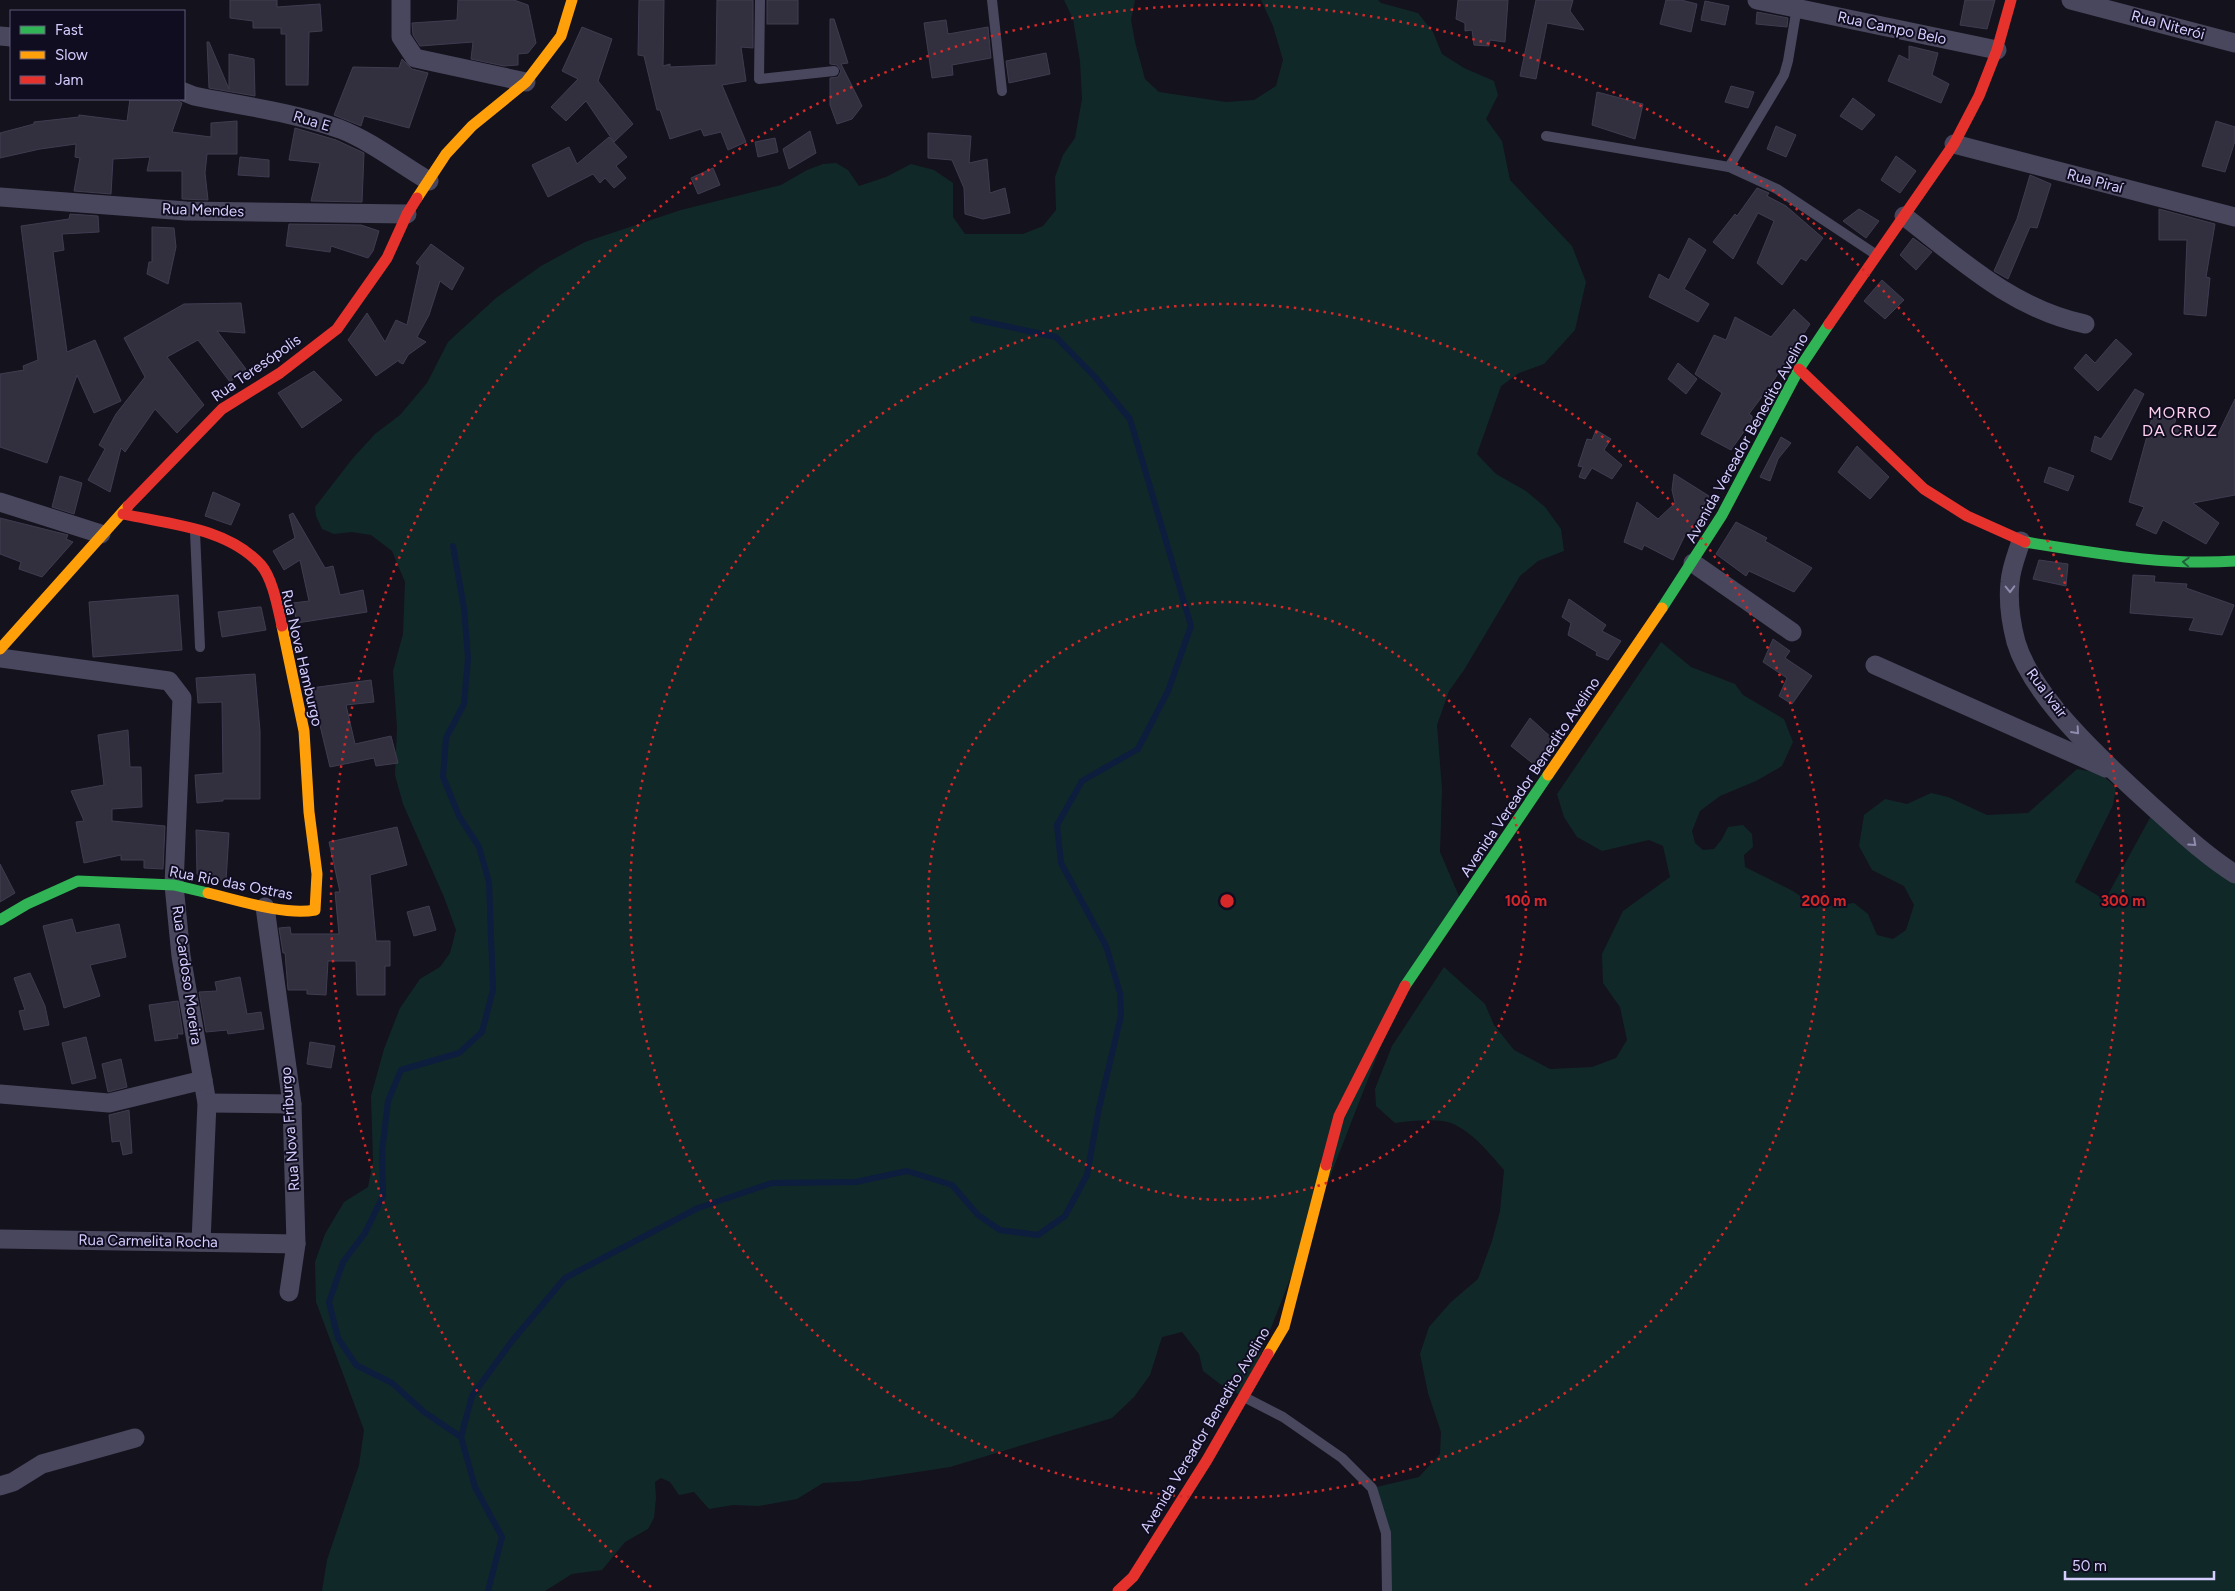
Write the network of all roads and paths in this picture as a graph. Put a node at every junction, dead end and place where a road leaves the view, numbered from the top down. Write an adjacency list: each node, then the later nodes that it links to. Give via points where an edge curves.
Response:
1 (402, 0): 12 (street, via 401,37 415,58)
2 (572, 0): 12 (street, Rua Teresópolis, via 561,36)
3 (760, 0): 11 (lane, via 759,79)
4 (992, 0): 13 (lane)
5 (1757, 0): 8 (street, Rua Campo Belo)
6 (2011, 0): 10 (street, Avenida Vereador Benedito Avelino)
7 (2071, 0): 9 (street, Rua Niterói)
8 (1797, 7): 10 (street, Rua Campo Belo); 17 (lane, via 1784,75)
9 (2235, 43)
10 (1997, 50): 16 (street, Avenida Vereador Benedito Avelino, via 1979,96)
11 (834, 71)
12 (526, 82): 18 (street, Rua Teresópolis, via 472,126 446,154)
13 (1002, 91)
14 (185, 92): 18 (street, Rua E, via 296,115 342,130)
15 (1546, 136): 17 (lane)
16 (1954, 144): 21 (street, Avenida Vereador Benedito Avelino); 22 (street, Rua Piraí)
17 (1729, 167): 23 (lane, via 1777,189)
18 (429, 181): 20 (street, Rua Teresópolis)
19 (0, 197): 20 (street, Rua Mendes, via 186,211)
20 (407, 214): 27 (street, Rua Teresópolis, via 387,258 336,329 280,373 222,409)
21 (1904, 216): 23 (street, Avenida Vereador Benedito Avelino); 24 (street, via 2005,293 2060,319)
22 (2235, 218)
23 (1876, 254): 25 (street, Avenida Vereador Benedito Avelino)
24 (2085, 324)
25 (1799, 370): 30 (street, via 1924,490 1967,516); 32 (street, Avenida Vereador Benedito Avelino)
26 (0, 502): 29 (street)
27 (123, 514): 28 (street, Rua Nova Hamburgo); 29 (street, Rua Teresópolis)
28 (195, 529): 34 (lane); 42 (street, Rua Nova Hamburgo, via 235,543 262,566 276,596 304,731 317,874)
29 (101, 534): 35 (street, Rua Teresópolis)
30 (2021, 541): 31 (street, one-way to 30, via 2208,563 2134,559); 38 (street, Rua Ivair, one-way to 38, via 2010,581 2010,612 2026,667 2056,709)
31 (2235, 561)
32 (1693, 564): 33 (street); 52 (street, Avenida Vereador Benedito Avelino, via 1404,987 1339,1116 1284,1327)
33 (1792, 632)
34 (200, 647)
35 (0, 649)
36 (0, 658): 40 (street, Rua Cardoso Moreira, via 170,681 182,698)
37 (1875, 665): 38 (street, Rua Ivair)
38 (2114, 771): 39 (street, Rua Ivair, one-way to 39, via 2209,858)
39 (2235, 874)
40 (174, 885): 41 (street, Rua Rio das Ostras); 43 (street, Rua Rio das Ostras, via 78,881); 44 (street, Rua Cardoso Moreira, via 180,956)
41 (265, 907): 42 (street, Rua Rio das Ostras, via 306,912); 47 (street, Rua Nova Friburgo)
42 (315, 910)
43 (0, 920)
44 (203, 1080): 45 (street, via 109,1103); 46 (street, Rua Cardoso Moreira)
45 (0, 1094)
46 (207, 1103): 47 (street); 49 (street, Rua Cardoso Moreira)
47 (292, 1104): 50 (street, Rua Nova Friburgo)
48 (0, 1239): 49 (street, Rua Carmelita Rocha)
49 (202, 1242): 50 (street, Rua Carmelita Rocha)
50 (296, 1244): 51 (street, Rua Nova Friburgo)
51 (290, 1292)
52 (1244, 1397): 55 (street, Avenida Vereador Benedito Avelino, via 1133,1577); 56 (lane, via 1283,1417 1342,1458 1372,1488 1386,1533)
53 (135, 1438): 54 (street, via 42,1464)
54 (0, 1486)
55 (1118, 1591)
56 (1387, 1591)

